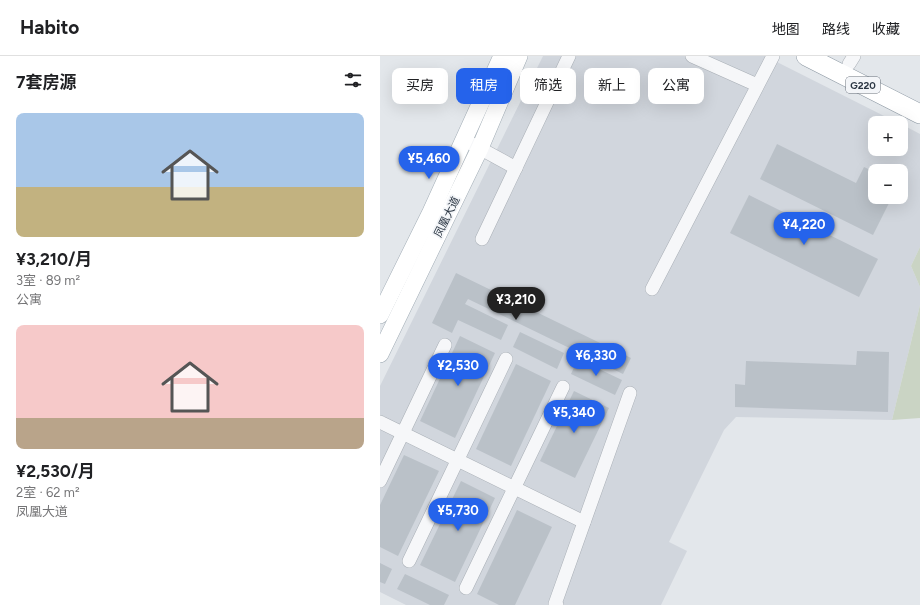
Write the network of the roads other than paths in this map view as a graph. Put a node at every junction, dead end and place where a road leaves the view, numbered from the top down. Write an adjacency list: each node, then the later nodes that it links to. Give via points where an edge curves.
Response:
1 (502, 56): 11 (main road, 凤凰大道)
2 (518, 56): 12 (main road, 凤凰大道)
3 (569, 56): 13 (lane)
4 (692, 56): 8 (lane)
5 (773, 56): 8 (lane)
6 (806, 56): 10 (highway, G220)
7 (845, 59): 9 (highway, G220)
8 (757, 85): 15 (lane)
9 (920, 100)
10 (920, 114)
11 (464, 139): 12 (lane); 16 (main road, 凤凰大道)
12 (480, 148): 13 (lane); 18 (main road, 凤凰大道)
13 (516, 168): 14 (lane)
14 (482, 239)
15 (652, 289)
16 (380, 315)
17 (445, 345): 23 (lane)
18 (380, 354)
19 (506, 359): 24 (lane)
20 (563, 387): 26 (lane)
21 (630, 393): 27 (lane)
22 (380, 422): 23 (lane)
23 (403, 433): 24 (lane); 25 (lane)
24 (457, 460): 26 (lane); 28 (lane)
25 (380, 481)
26 (515, 487): 27 (lane); 29 (lane)
27 (584, 522): 30 (lane, via 555,604)
28 (409, 561)
29 (466, 588)
30 (557, 605)

